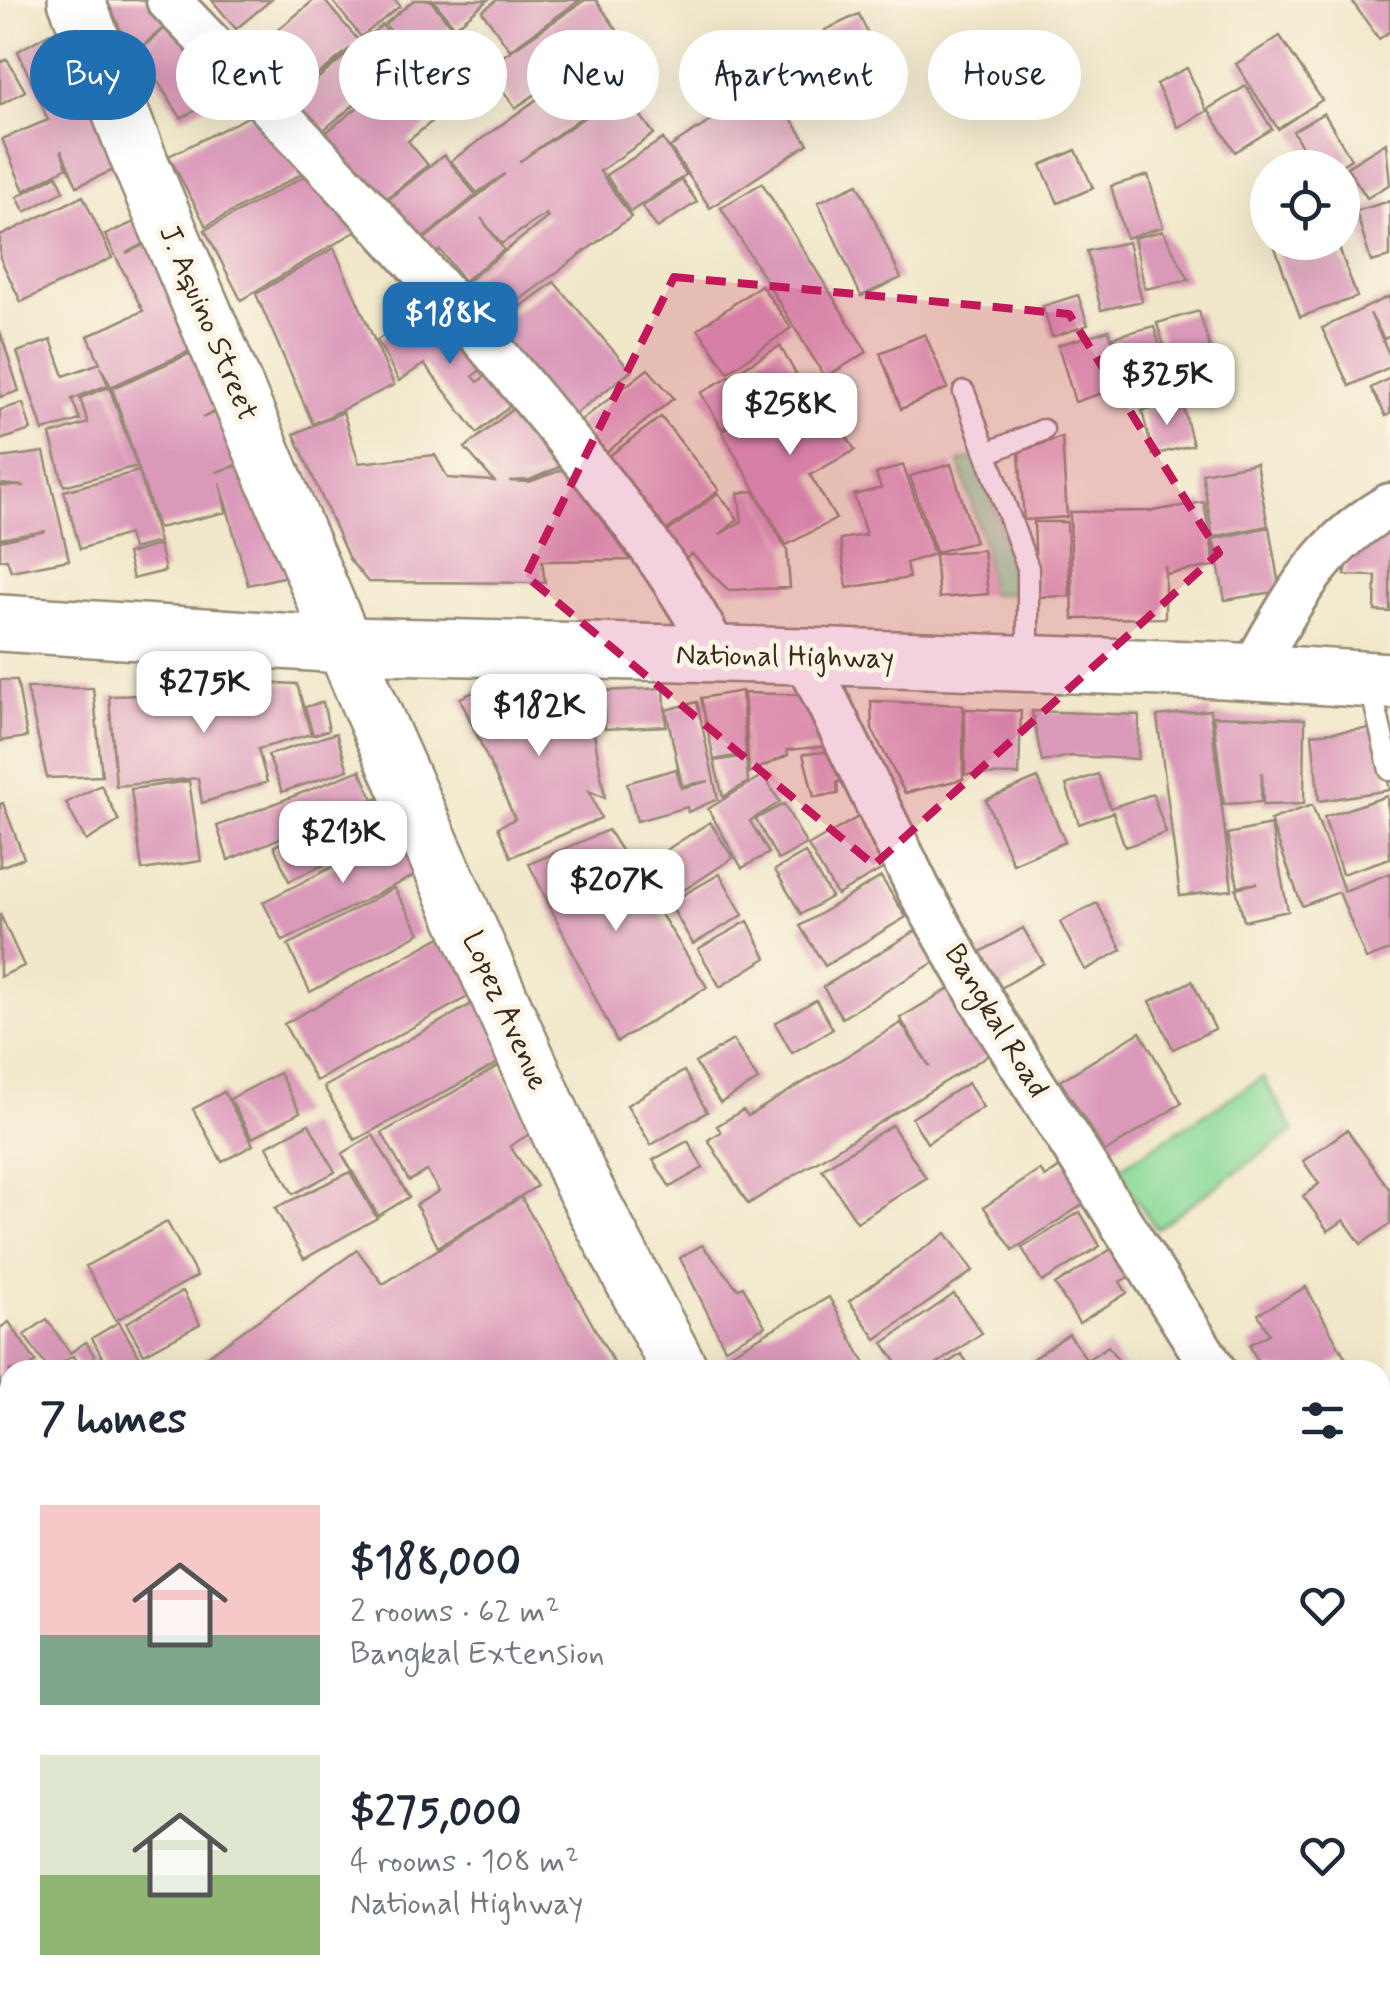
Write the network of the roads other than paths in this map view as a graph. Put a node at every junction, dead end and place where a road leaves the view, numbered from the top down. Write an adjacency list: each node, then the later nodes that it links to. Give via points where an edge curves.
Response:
1 (76, 0): 8 (main road, J. Aquino Street)
2 (168, 0): 9 (street, via 479,333 618,499)
3 (964, 392): 5 (lane)
4 (1043, 430): 5 (lane)
5 (990, 452): 11 (lane, via 1028,568)
6 (1390, 506): 12 (street, via 1320,558)
7 (0, 623): 8 (main road, National Highway)
8 (343, 646): 9 (main road, National Highway); 15 (main road, Lopez Avenue, via 581,1181)
9 (718, 656): 10 (main road, National Highway)
10 (805, 656): 11 (main road, National Highway); 16 (street, Bangkal Road, via 919,890 984,1005)
11 (1028, 664): 12 (main road, National Highway)
12 (1251, 672): 13 (main road, National Highway)
13 (1383, 691): 14 (lane)
14 (1390, 770)
15 (675, 1360)
16 (1208, 1360)

